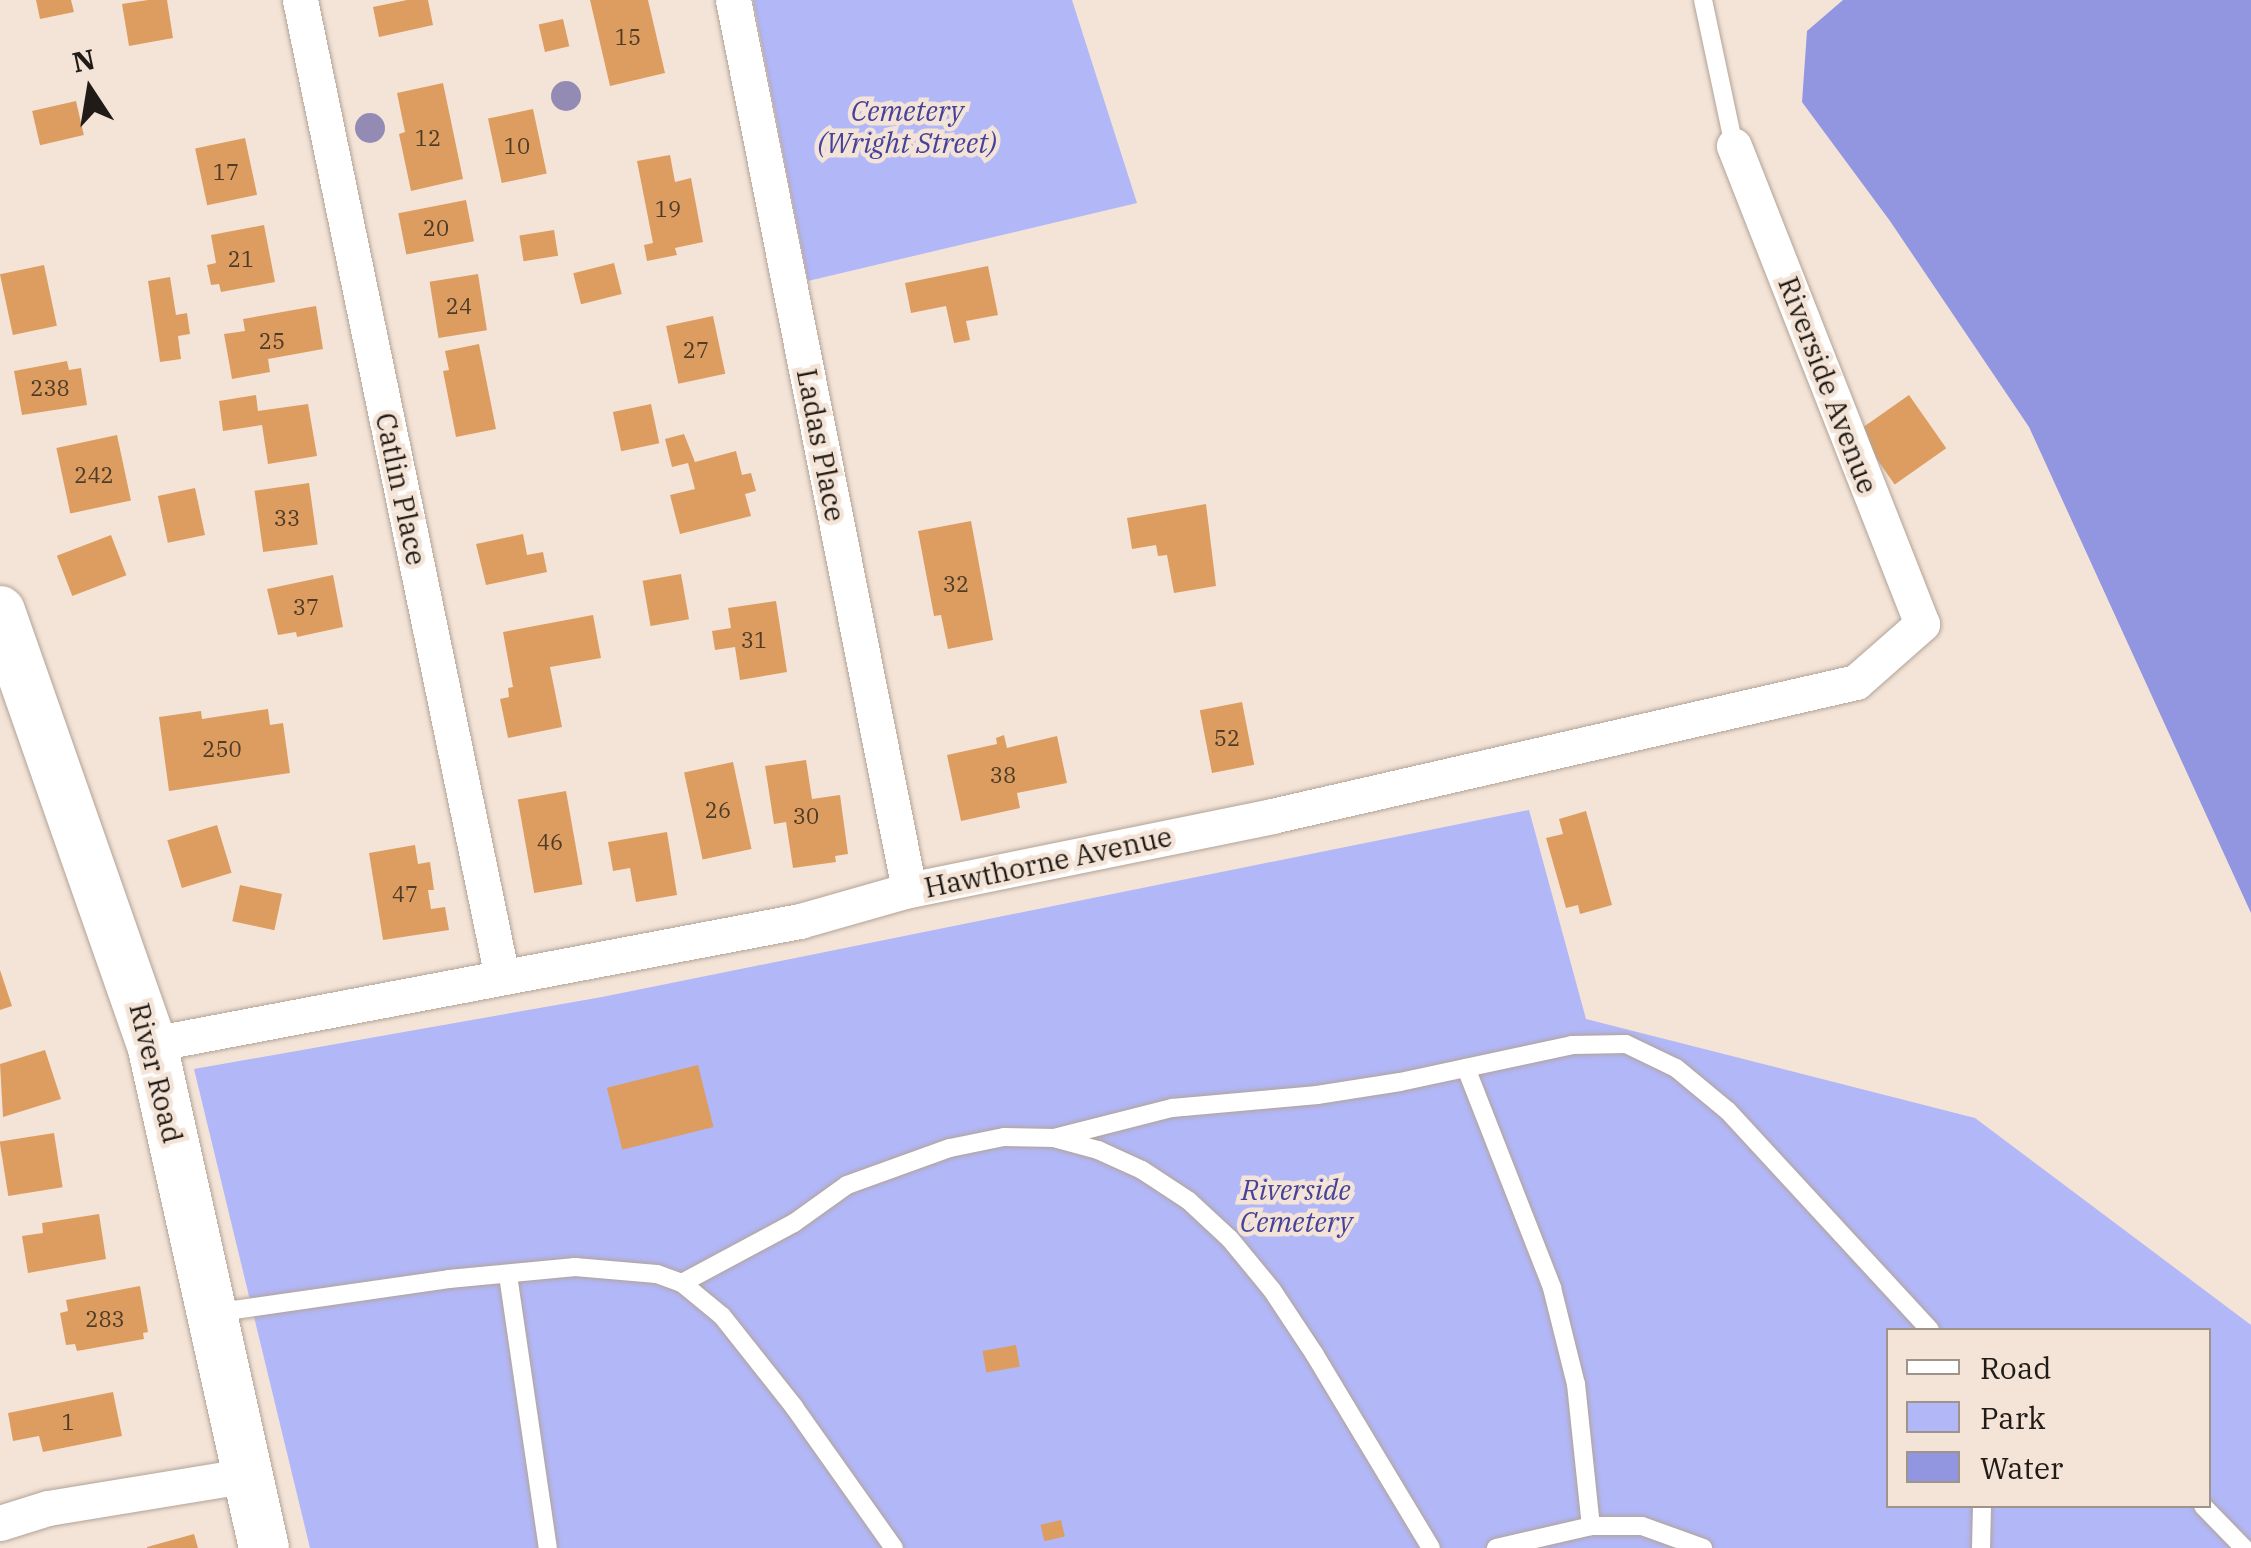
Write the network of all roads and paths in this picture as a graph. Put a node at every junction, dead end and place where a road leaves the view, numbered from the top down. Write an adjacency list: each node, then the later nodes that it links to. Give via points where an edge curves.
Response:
1 (300, 0): 8 (street, Catlin Place)
2 (734, 0): 7 (street, Ladas Place)
3 (1703, 0): 4 (lane)
4 (1734, 146): 6 (street, Riverside Avenue)
5 (0, 611): 9 (main road, River Road)
6 (1922, 624): 7 (street, Hawthorne Avenue, via 1856,682)
7 (909, 890): 8 (street, Hawthorne Avenue, via 800,921)
8 (502, 977): 9 (street, Hawthorne Avenue)
9 (152, 1044): 14 (main road, River Road)
10 (1466, 1068): 11 (lane, via 1317,1095 1172,1108); 15 (lane, via 1598,1042 1650,1052 1728,1112); 20 (lane, via 1552,1288 1576,1384)
11 (1054, 1138): 13 (lane, via 1004,1137 899,1164 847,1185 778,1233); 24 (lane, via 1142,1170 1230,1239 1272,1290)
12 (508, 1275): 13 (lane, via 615,1268); 14 (lane); 22 (lane)
13 (682, 1283): 23 (lane, via 704,1297 752,1351)
14 (213, 1313): 16 (main road, River Road)
15 (1928, 1328)
16 (249, 1476): 19 (street, via 48,1508); 21 (main road, River Road)
17 (1982, 1508): 27 (lane)
18 (2205, 1508): 28 (lane)
19 (0, 1523)
20 (1591, 1526): 25 (lane); 26 (lane, via 1642,1526)
21 (264, 1548)
22 (548, 1548)
23 (894, 1548)
24 (1431, 1548)
25 (1496, 1548)
26 (1703, 1548)
27 (1981, 1548)
28 (2244, 1548)

